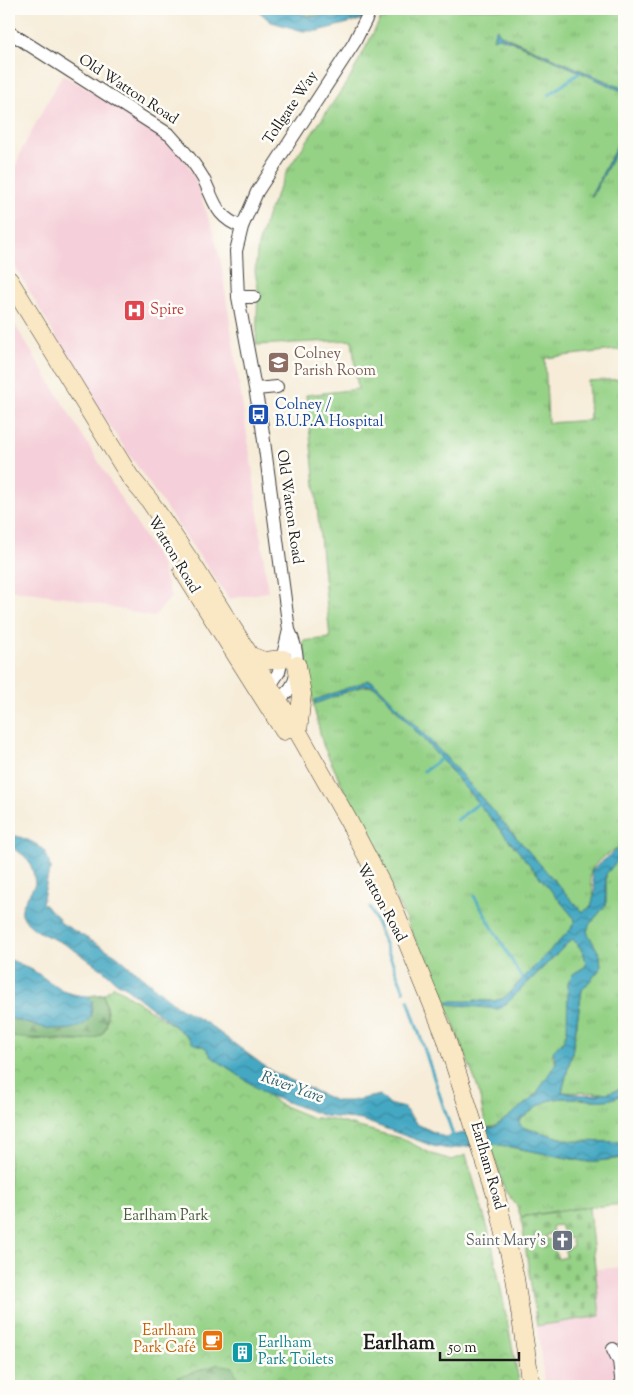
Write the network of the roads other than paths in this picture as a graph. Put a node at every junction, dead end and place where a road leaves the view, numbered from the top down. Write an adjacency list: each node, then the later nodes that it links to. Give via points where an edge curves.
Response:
1 (371, 9): 3 (street, Tollgate Way, via 354,43 270,170)
2 (9, 32): 3 (street, Old Watton Road, via 170,135 187,153 220,214)
3 (242, 227): 5 (street, Old Watton Road, via 235,259)
4 (9, 280): 9 (main road, Watton Road)
5 (238, 297): 6 (street); 8 (street, Old Watton Road)
6 (254, 297)
7 (276, 387): 8 (street)
8 (256, 389): 11 (street, Old Watton Road, via 289,630)
9 (130, 477): 10 (main road, Watton Road, via 191,562); 12 (main road, Watton Road, via 140,501)
10 (251, 656): 11 (main road, via 264,661); 13 (main road, Watton Road)
11 (290, 662): 13 (street, Old Watton Road, via 279,672); 13 (street, Old Watton Road, via 294,685); 15 (main road, via 302,694)
12 (249, 680): 13 (street); 14 (main road, Watton Road)
13 (271, 693): 14 (street); 15 (main road, Watton Road)
14 (276, 719): 16 (main road, Watton Road, via 363,869 396,933)
15 (298, 732): 16 (main road, Watton Road, via 370,860)
16 (411, 954): 18 (main road, Earlham Road, via 446,1038 484,1157 512,1261)
17 (613, 1349): 19 (street, via 619,1362)
18 (531, 1386)
19 (622, 1386)

